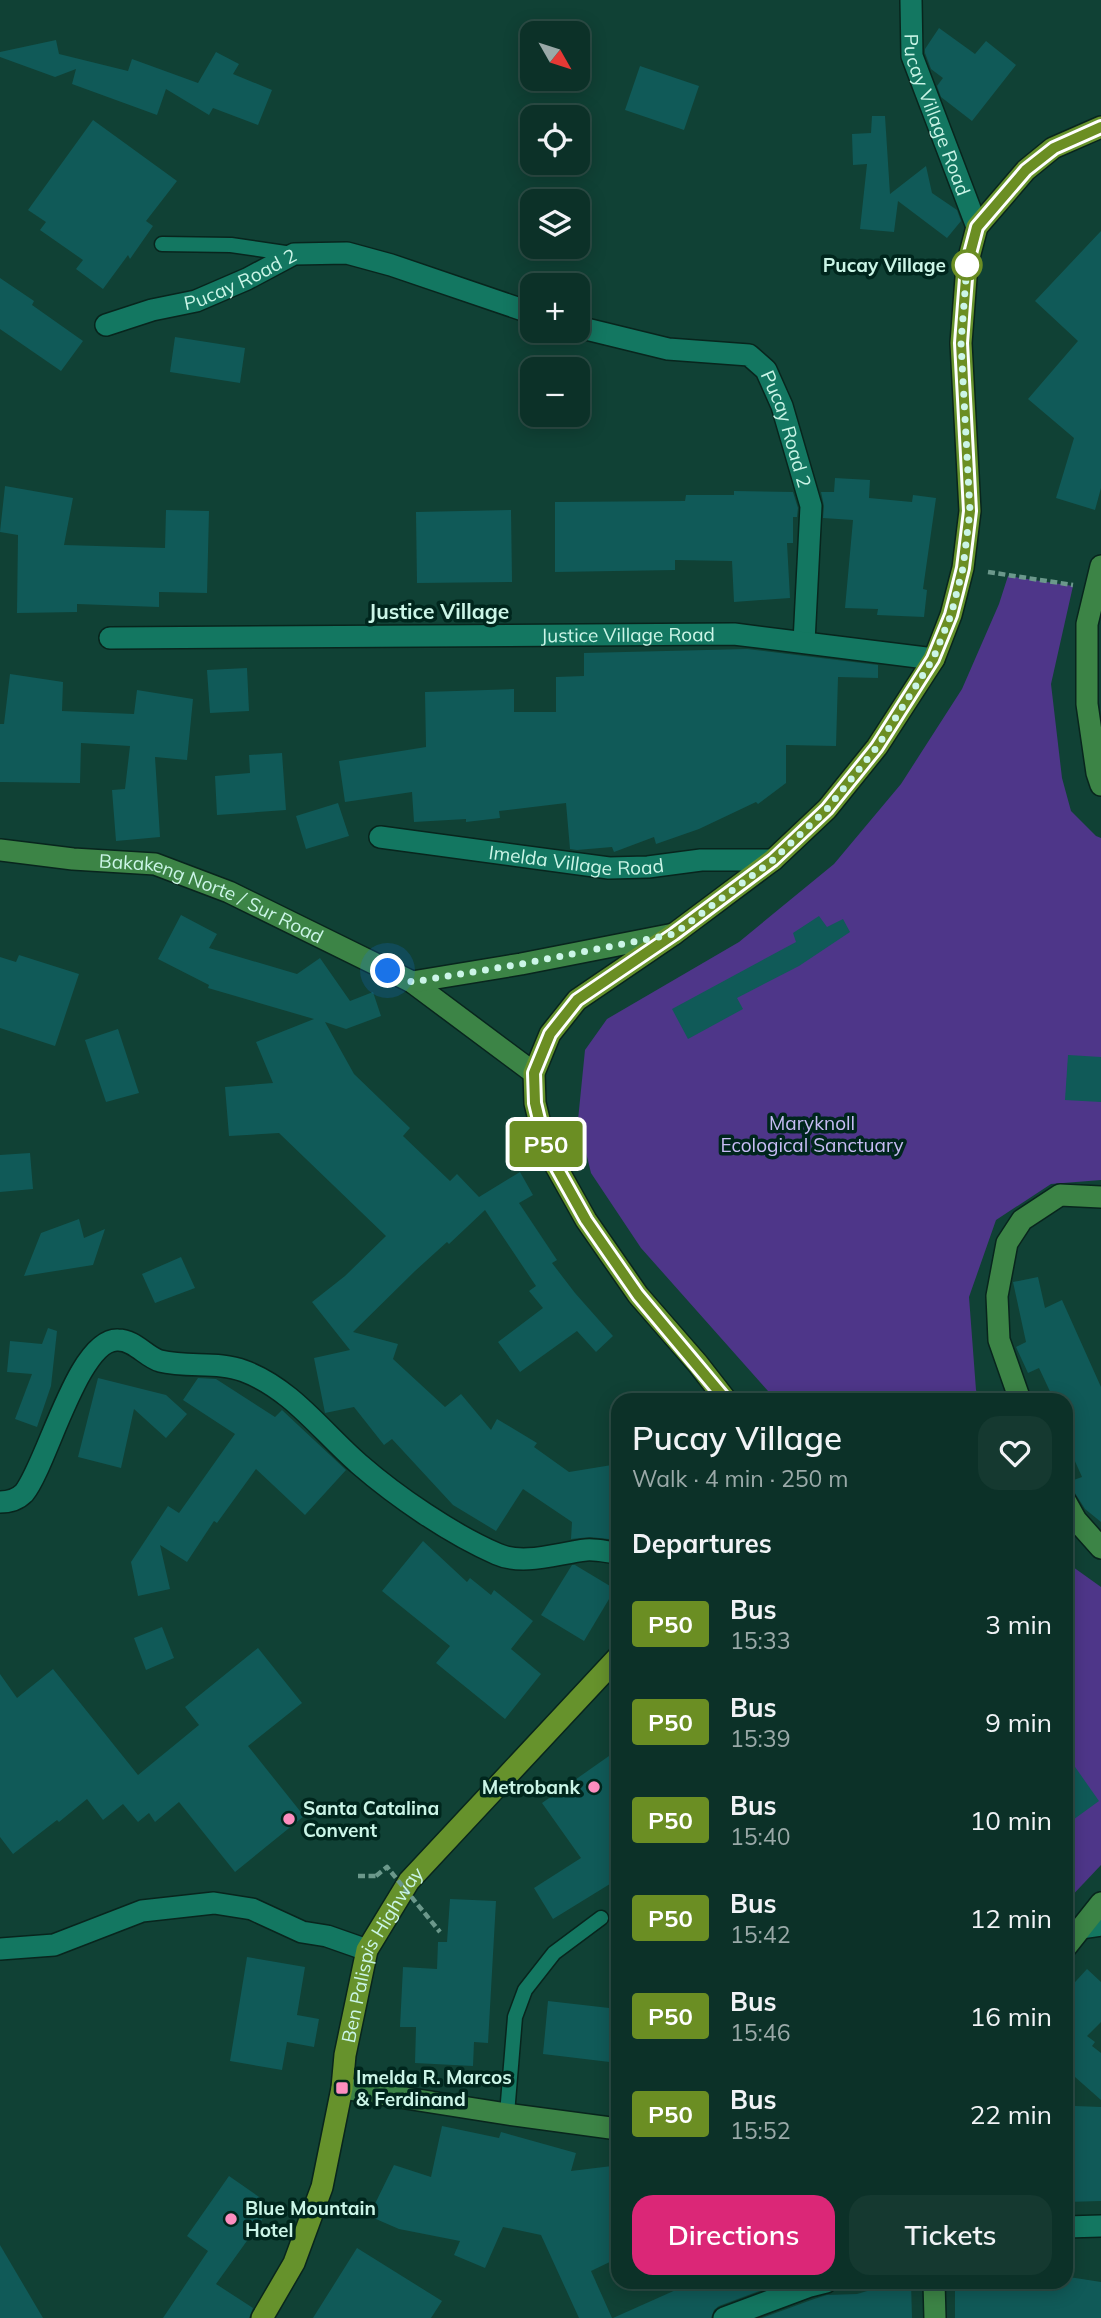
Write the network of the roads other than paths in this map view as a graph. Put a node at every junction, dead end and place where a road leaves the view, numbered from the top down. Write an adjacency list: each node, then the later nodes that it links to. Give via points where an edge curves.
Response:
1 (911, 0): 3 (street, Pucay Village Road, via 912,56)
2 (1101, 127): 3 (main road, via 1054,148 1026,170)
3 (977, 227): 12 (main road, via 967,265 961,343 970,511 963,568)
4 (162, 244): 5 (lane, via 231,245)
5 (294, 254): 6 (street, Pucay Road 2, via 347,253); 7 (street, Pucay Road 2, via 196,301)
6 (520, 309)
7 (106, 325)
8 (590, 330): 11 (street, Pucay Road 2, via 668,349 749,355 766,370 782,406 811,506)
9 (1101, 566): 13 (street, via 1087,624 1087,704)
10 (110, 638): 11 (street, Justice Village Road, via 734,634)
11 (804, 642): 12 (street, Justice Village Road)
12 (933, 659): 16 (main road, via 877,747 827,809)
13 (1101, 785)
14 (380, 836): 16 (street, Imelda Village Road, via 609,868 701,860)
15 (0, 850): 18 (street, Bakakeng Norte / Sur Road, via 155,864 229,892)
16 (773, 860): 17 (main road)
17 (674, 934): 18 (street); 19 (main road, via 577,1000 550,1034)
18 (412, 982): 19 (street, Bakakeng Norte / Sur Road)
19 (534, 1073): 21 (main road, via 542,1132 586,1220 638,1295)
20 (1101, 1197): 22 (street, via 1060,1195 1022,1220 1007,1243 997,1296 999,1340)
21 (720, 1393)
22 (1018, 1393)
23 (0, 1502): 26 (street, via 22,1495 35,1476 72,1386 101,1346 121,1340 157,1360 247,1372 303,1409 359,1464 434,1520 499,1555 521,1559 589,1550)
24 (1073, 1515): 25 (street)
25 (1101, 1548)
26 (611, 1552)
27 (611, 1665): 33 (main road, Ben Palispis Highway, via 409,1881)
28 (1101, 1903): 30 (street)
29 (601, 1919): 35 (lane, via 554,1953 525,1990 514,2017)
30 (1092, 1926): 31 (street)
31 (1073, 1941)
32 (0, 1950): 33 (street, via 54,1945 142,1911 214,1902 252,1909 302,1932)
33 (367, 1950): 34 (main road, Ben Palispis Highway)
34 (342, 2088): 35 (street); 41 (main road, Ben Palispis Highway, via 322,2187 294,2263)
35 (507, 2114): 36 (street)
36 (611, 2128)
37 (1101, 2226): 38 (street)
38 (1073, 2227)
39 (802, 2289): 42 (street)
40 (934, 2289): 43 (street)
41 (262, 2318)
42 (724, 2318)
43 (935, 2318)

